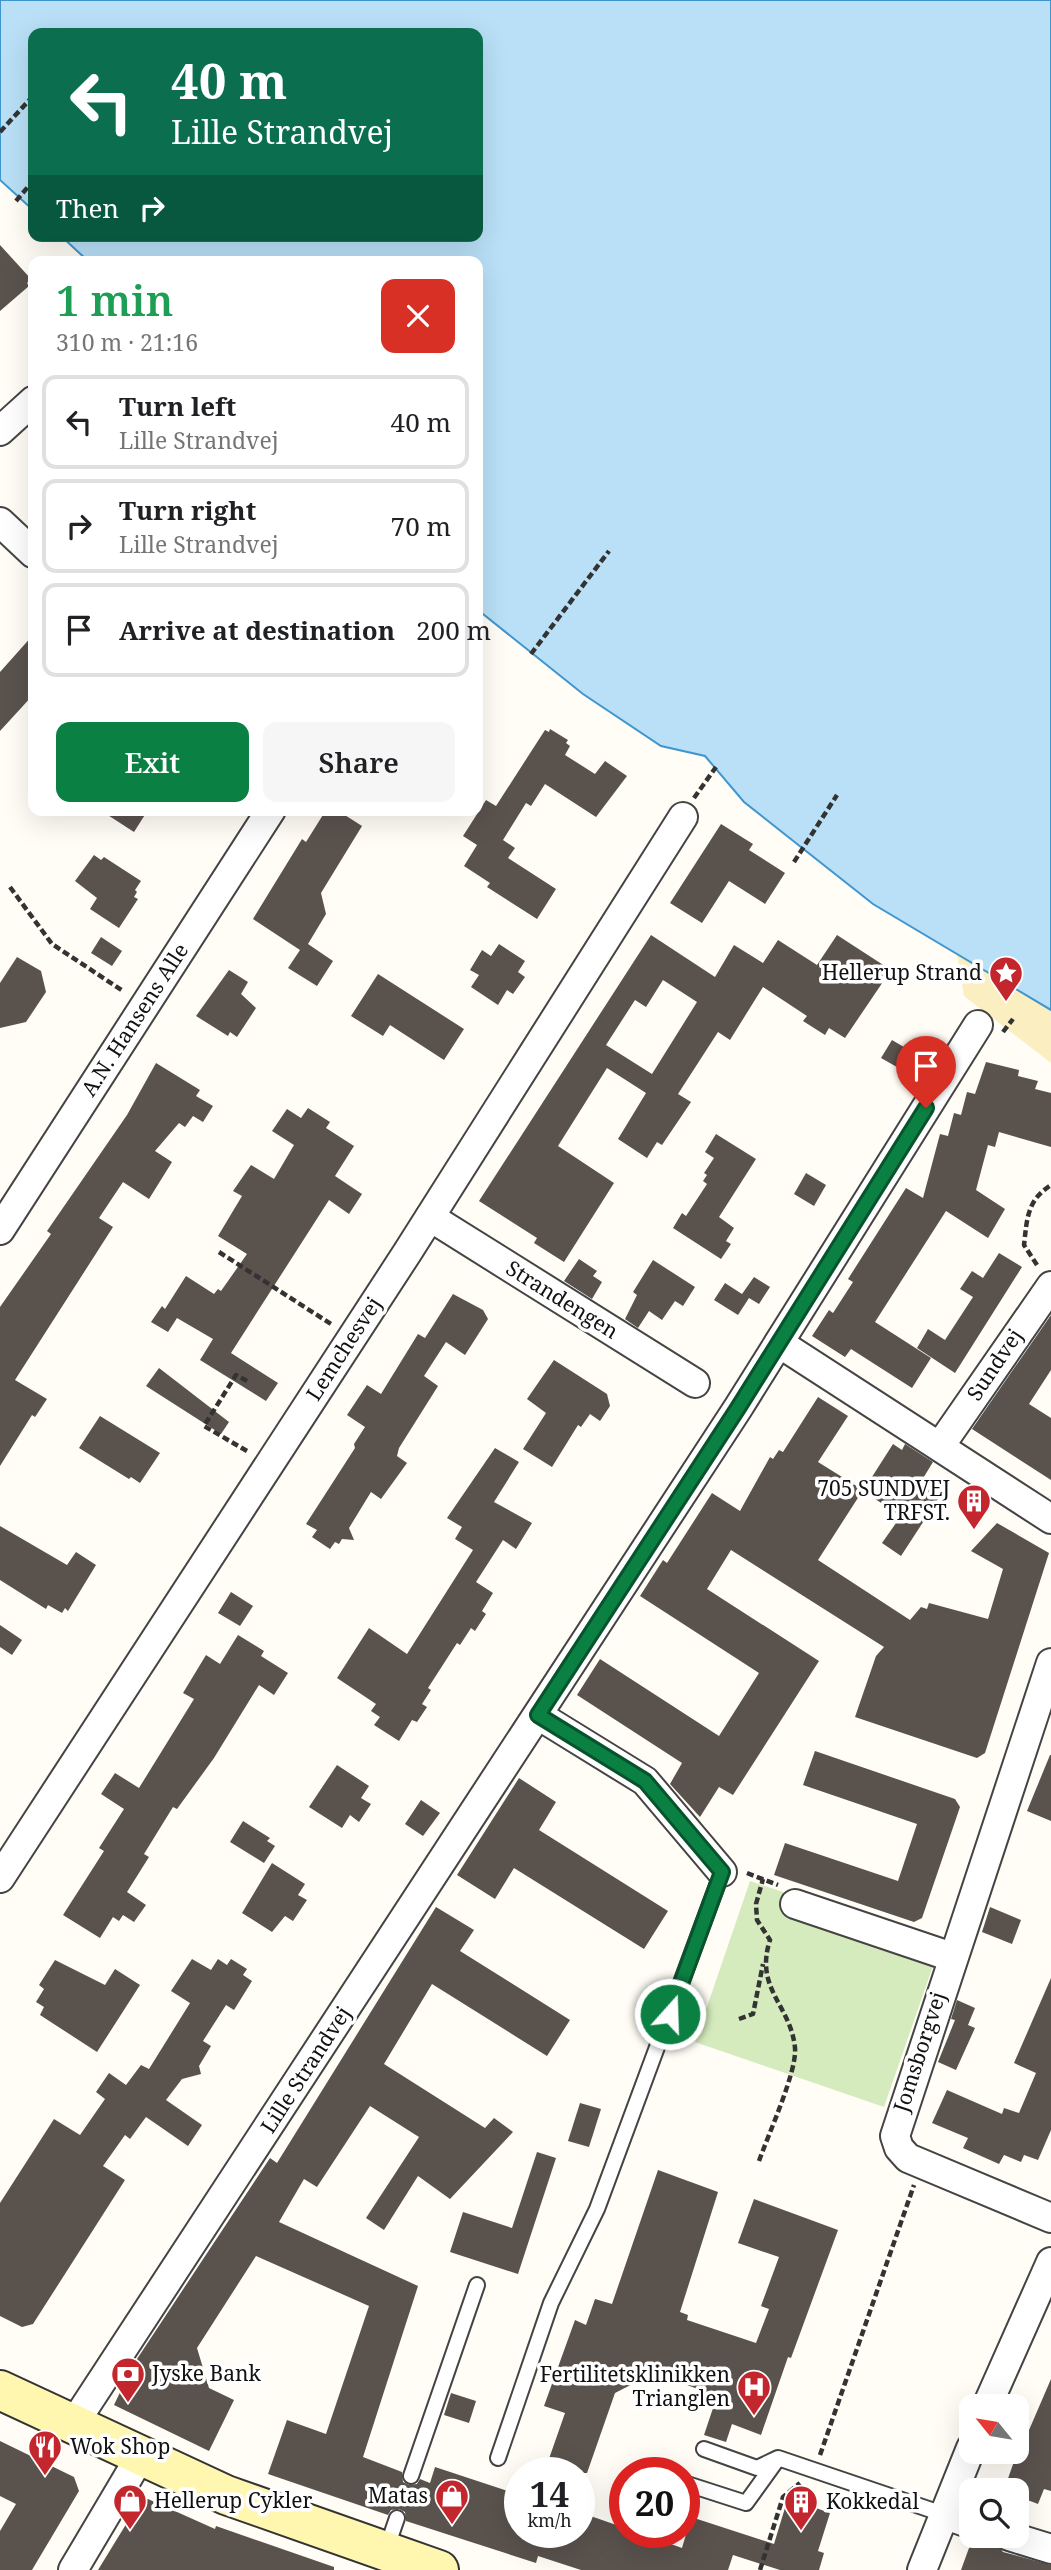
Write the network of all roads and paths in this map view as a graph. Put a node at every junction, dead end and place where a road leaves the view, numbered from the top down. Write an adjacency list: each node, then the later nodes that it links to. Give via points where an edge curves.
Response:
1 (28, 101): 2 (path)
2 (0, 132)
3 (28, 187): 4 (path)
4 (16, 201)
5 (28, 406): 6 (street)
6 (0, 431)
7 (0, 522): 8 (street)
8 (28, 548)
9 (609, 551): 10 (path)
10 (531, 654)
11 (716, 767): 12 (path)
12 (699, 791)
13 (837, 796): 16 (path)
14 (267, 816): 18 (street, A.N. Hansens Alle)
15 (683, 817): 21 (street, Lemchesvej)
16 (794, 862)
17 (10, 887): 18 (path, via 52,944)
18 (145, 1005): 22 (street, A.N. Hansens Alle)
19 (978, 1025): 26 (street, Lille Strandvej)
20 (1051, 1185): 24 (path, via 1028,1208 1024,1245)
21 (430, 1217): 25 (street, Lemchesvej); 28 (street, Strandengen)
22 (0, 1230)
23 (219, 1252): 25 (path)
24 (1050, 1285): 29 (street, Sundvej)
25 (353, 1336): 30 (street, Lemchesvej)
26 (779, 1343): 29 (street); 33 (street, Lille Strandvej)
27 (249, 1382): 30 (path, via 236,1374 204,1426)
28 (695, 1383)
29 (940, 1446): 31 (street)
30 (269, 1465): 35 (street, Lemchesvej)
31 (1051, 1518)
32 (1051, 1663): 38 (street, Jomsborgvej)
33 (538, 1715): 34 (street, via 645,1781); 48 (street, Lille Strandvej)
34 (722, 1872): 36 (path, via 742,1871); 51 (lane, via 597,2209 551,2303)
35 (0, 1878)
36 (763, 1880): 37 (path, via 793,1891); 39 (path, via 756,1904 757,1920 770,1940)
37 (795, 1904): 38 (street)
38 (952, 1957): 42 (street, Jomsborgvej, via 896,2126 899,2148)
39 (764, 1960): 40 (path, via 757,2006 753,2014); 41 (path, via 795,2048)
40 (739, 2019)
41 (759, 2161)
42 (921, 2164): 43 (street, Jomsborgvej); 54 (path)
43 (1051, 2218)
44 (1051, 2262): 47 (street)
45 (477, 2285): 55 (lane)
46 (0, 2390): 48 (main road)
47 (992, 2394)
48 (73, 2425): 50 (main road)
49 (704, 2449): 52 (lane, via 757,2468)
50 (140, 2457): 60 (street); 61 (main road, via 226,2495 391,2535)
51 (498, 2458)
52 (778, 2458): 54 (lane); 56 (lane, via 746,2503)
53 (968, 2464): 57 (street)
54 (815, 2471): 57 (lane); 62 (path, via 783,2497)
55 (411, 2476)
56 (700, 2488)
57 (958, 2519): 63 (street)
58 (1029, 2542): 59 (street)
59 (1051, 2549)
60 (73, 2570)
61 (439, 2570)
62 (760, 2570)
63 (922, 2570)

